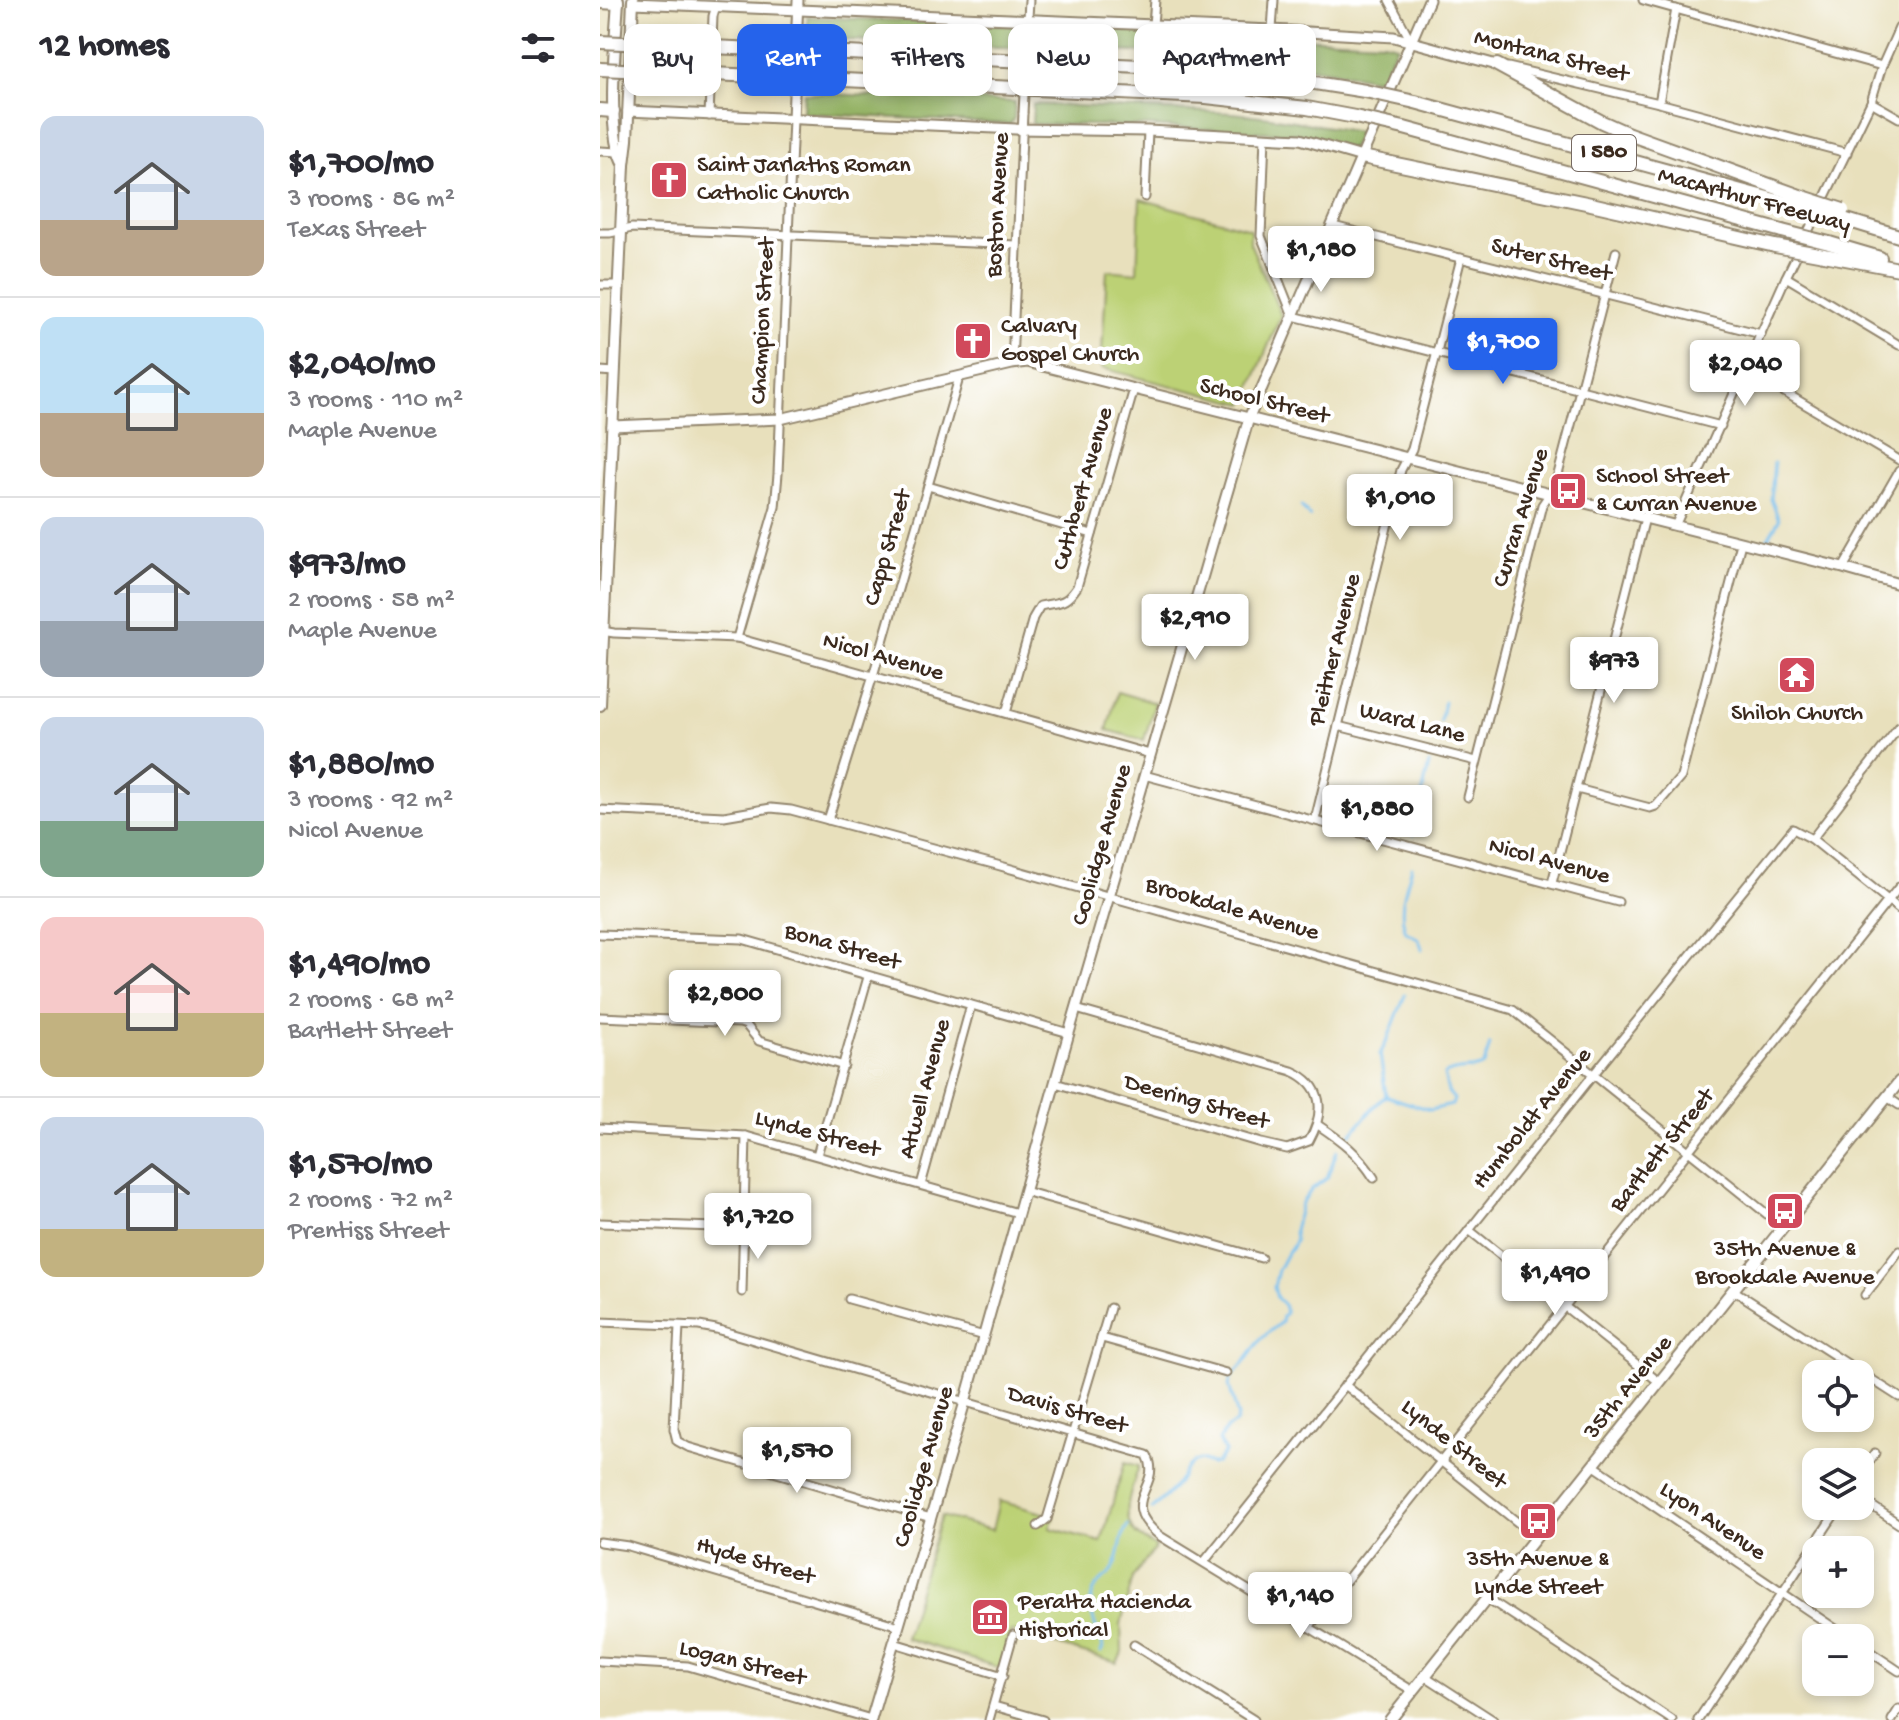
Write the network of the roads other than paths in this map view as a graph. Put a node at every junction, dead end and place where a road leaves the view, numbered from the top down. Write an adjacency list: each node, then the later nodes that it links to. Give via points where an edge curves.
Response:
1 (1029, 0): 13 (street, Boston Avenue)
2 (1155, 0): 15 (street)
3 (1274, 0): 16 (street)
4 (1389, 0): 19 (street)
5 (1429, 0): 19 (street, Coolidge Avenue)
6 (1643, 0): 12 (street)
7 (618, 1): 8 (highway); 9 (main road, Montana Street); 26 (main road)
8 (600, 2)
9 (633, 2): 11 (street, Montana Street); 27 (main road)
10 (798, 5): 11 (street, Montana Street); 13 (street, Montana Street); 30 (street, Champion Street)
11 (716, 6): 28 (street)
12 (1676, 9): 22 (street); 25 (street)
13 (1027, 20): 14 (street, Montana Street); 31 (street, Boston Avenue, bridge)
14 (1134, 24)
15 (1153, 24)
16 (1272, 24)
17 (1899, 28): 22 (street)
18 (1316, 33): 19 (street, Montana Street)
19 (1411, 41): 21 (street, Montana Street); 37 (street, Coolidge Avenue)
20 (600, 42): 40 (highway, MacArthur Freeway / I 580, bridge, via 1259,74 1415,102)
21 (1497, 65): 25 (street, Montana Street); 40 (highway, via 1602,122)
22 (1882, 66): 24 (street)
23 (600, 69): 47 (highway, MacArthur Freeway / I 580, bridge, via 1206,97 1307,108 1404,128 1782,231)
24 (1871, 102): 29 (street); 36 (street)
25 (1659, 103): 36 (street, Montana Street)
26 (607, 110): 27 (main road); 35 (main road)
27 (628, 111): 28 (street); 38 (main road)
28 (709, 116): 30 (street)
29 (1899, 118)
30 (793, 119): 31 (street); 45 (street, Champion Street)
31 (1022, 129): 32 (street); 46 (street, Boston Avenue)
32 (1148, 131): 33 (street); 39 (street)
33 (1265, 137): 37 (street, via 1300,139); 55 (street, via 1261,236)
34 (600, 151): 35 (street)
35 (618, 152): 38 (main road)
36 (1847, 153): 51 (street)
37 (1362, 157): 41 (street, Coolidge Avenue); 47 (highway, bridge, via 1775,246)
38 (624, 165): 42 (main road)
39 (1145, 197)
40 (1795, 200): 44 (highway, bridge)
41 (1333, 226): 49 (street, Suter Street); 55 (street, Coolidge Avenue)
42 (621, 230): 43 (street); 45 (street); 53 (main road)
43 (600, 233)
44 (1899, 234)
45 (788, 235): 46 (street); 67 (street, Champion Street)
46 (1017, 245): 59 (street, Boston Avenue)
47 (1827, 249): 50 (highway)
48 (1616, 252): 54 (street, Curran Avenue)
49 (1461, 258): 54 (street, Suter Street); 58 (street, Pleitner Avenue)
50 (1899, 267)
51 (1786, 277): 56 (street); 57 (street)
52 (600, 285): 53 (street)
53 (619, 285): 62 (main road)
54 (1604, 294): 56 (street, Suter Street); 65 (street, Curran Avenue)
55 (1293, 316): 58 (street); 66 (street, Coolidge Avenue)
56 (1761, 334): 60 (street)
57 (1899, 345)
58 (1437, 353): 65 (street); 70 (street, Pleitner Avenue)
59 (1012, 364): 63 (street, School Street); 64 (street, School Street, via 1027,362)
60 (1745, 369): 69 (street); 71 (street)
61 (600, 371): 62 (street)
62 (615, 372): 68 (main road)
63 (959, 378): 67 (street, School Street); 73 (street, Capp Street)
64 (1134, 389): 66 (street, School Street); 78 (street, Cuthbert Avenue)
65 (1580, 389): 69 (street); 74 (street, Curran Avenue, via 1555,486)
66 (1249, 418): 70 (street, School Street); 89 (street, Coolidge Avenue)
67 (780, 419): 68 (street, School Street); 83 (street, Champion Street, via 775,507)
68 (612, 426): 75 (main road)
69 (1721, 426): 77 (street)
70 (1407, 459): 74 (street, School Street); 87 (street, Pleitner Avenue)
71 (1899, 460)
72 (1899, 471): 80 (street)
73 (928, 486): 78 (street); 84 (street, Capp Street)
74 (1548, 495): 76 (street, School Street); 90 (street, Curran Avenue)
75 (605, 498): 82 (main road)
76 (1645, 518): 77 (street, School Street); 92 (street)
77 (1675, 526): 79 (street, School Street)
78 (1092, 534): 86 (street, Cuthbert Avenue, via 1077,587 1068,600 1040,606 1033,618)
79 (1741, 543): 80 (street, School Street); 92 (street, via 1681,777 1653,808)
80 (1843, 568): 81 (street, School Street)
81 (1899, 584)
82 (602, 631): 83 (street, Nicol Avenue); 85 (main road)
83 (737, 638): 84 (street, Nicol Avenue)
84 (873, 676): 86 (street, Nicol Avenue); 95 (street, Capp Street)
85 (600, 705)
86 (1006, 713): 89 (street, Nicol Avenue)
87 (1338, 726): 90 (street, Ward Lane); 96 (street, Pleitner Avenue)
88 (1899, 727): 97 (street)
89 (1150, 754): 91 (street, Coolidge Avenue)
90 (1476, 761): 93 (street, Curran Avenue)
91 (1144, 775): 96 (street, Nicol Avenue); 100 (street, Coolidge Avenue)
92 (1577, 789): 98 (street)
93 (1468, 797)
94 (600, 810): 95 (street, Brookdale Avenue, via 724,816 771,808)
95 (828, 820): 100 (street, Brookdale Avenue)
96 (1315, 820): 98 (street, Nicol Avenue)
97 (1812, 839): 101 (street); 111 (street, Humboldt Avenue, via 1793,829)
98 (1552, 883): 102 (street, Nicol Avenue)
99 (1899, 887): 101 (street, Bartlett Street)
100 (1109, 896): 107 (street, Coolidge Avenue); 111 (street, Brookdale Avenue, via 1513,1010)
101 (1888, 900): 103 (street); 119 (street, Bartlett Street)
102 (1618, 902)
103 (1899, 909)
104 (600, 934): 105 (street, Bona Street, via 742,939)
105 (868, 977): 106 (street, Bona Street); 110 (street)
106 (971, 1005): 109 (street, Bona Street); 122 (street, Atwell Avenue)
107 (1076, 1009): 109 (street, Coolidge Avenue); 116 (street, via 1306,1077 1319,1094)
108 (600, 1017): 110 (street, via 740,1023 759,1041)
109 (1069, 1033): 113 (street, Coolidge Avenue)
110 (844, 1066): 120 (street)
111 (1593, 1075): 119 (street, Brookdale Avenue); 128 (street, Humboldt Avenue)
112 (1899, 1082): 114 (main road, 35th Avenue)
113 (1055, 1083): 116 (street, Deering Street, via 1287,1149 1309,1141); 123 (street, Coolidge Avenue)
114 (1887, 1097): 115 (street); 126 (main road, 35th Avenue)
115 (1899, 1105)
116 (1318, 1125): 121 (street, via 1346,1143)
117 (600, 1128): 118 (street, Lynde Street)
118 (746, 1136): 120 (street, Lynde Street); 127 (street)
119 (1689, 1150): 126 (street, Brookdale Avenue); 135 (street, Bartlett Street)
120 (817, 1155): 122 (street, Lynde Street)
121 (1374, 1178)
122 (921, 1185): 124 (street, Lynde Street)
123 (1024, 1191): 124 (street, Coolidge Avenue); 130 (street)
124 (1018, 1213): 139 (street, Coolidge Avenue)
125 (600, 1223): 127 (street)
126 (1783, 1227): 131 (main road, 35th Avenue)
127 (743, 1228): 132 (street)
128 (1469, 1230): 135 (street); 143 (street, Humboldt Avenue)
129 (1899, 1251): 133 (street)
130 (1261, 1258)
131 (1733, 1290): 142 (main road, 35th Avenue); 144 (street)
132 (742, 1292)
133 (1865, 1295)
134 (849, 1299): 139 (street)
135 (1565, 1305): 142 (street); 147 (street, Bartlett Street)
136 (1110, 1308): 140 (street)
137 (600, 1322): 138 (street, Davis Street)
138 (679, 1326): 145 (street, Davis Street, via 716,1329); 150 (street, via 677,1441)
139 (984, 1336): 145 (street, Coolidge Avenue)
140 (1102, 1338): 141 (street); 146 (street)
141 (1226, 1373)
142 (1659, 1382): 148 (main road, 35th Avenue)
143 (1345, 1385): 147 (street, Lynde Street); 156 (street, Humboldt Avenue)
144 (1899, 1397)
145 (965, 1402): 146 (street, Davis Street); 150 (street, Coolidge Avenue)
146 (1072, 1434): 153 (street, via 1047,1519); 156 (street, Davis Street, via 1147,1455 1151,1470 1140,1514 1160,1536)
147 (1441, 1461): 154 (street, Lynde Street); 161 (street, Bartlett Street)
148 (1593, 1465): 154 (main road, 35th Avenue); 157 (street, Lyon Avenue)
149 (1874, 1507): 152 (street)
150 (931, 1518): 160 (street, Coolidge Avenue)
151 (1831, 1520): 157 (street)
152 (1899, 1524)
153 (1038, 1526)
154 (1536, 1537): 158 (main road, 35th Avenue)
155 (600, 1542): 160 (street, Hyde Street)
156 (1204, 1562): 161 (street, Davis Street)
157 (1782, 1593): 159 (street, Lyon Avenue); 180 (street)
158 (1487, 1598): 169 (main road, 35th Avenue); 179 (street)
159 (1828, 1624)
160 (899, 1626): 163 (street, Coolidge Avenue)
161 (1309, 1627): 170 (street, Davis Street)
162 (1013, 1635): 168 (street)
163 (894, 1643): 168 (street); 173 (street, Coolidge Avenue)
164 (1134, 1645): 176 (street)
165 (1874, 1654): 167 (street)
166 (600, 1661): 173 (street, Logan Street, via 688,1666)
167 (1899, 1671)
168 (1003, 1676): 171 (street)
169 (1425, 1676): 170 (main road, 35th Avenue); 178 (street)
170 (1413, 1691): 177 (main road, 35th Avenue)
171 (994, 1706): 174 (street); 175 (street)
172 (1899, 1709): 181 (street)
173 (871, 1720)
174 (989, 1720)
175 (1043, 1720)
176 (1254, 1720)
177 (1390, 1720)
178 (1493, 1720)
179 (1672, 1720)
180 (1698, 1720)
181 (1892, 1720)

